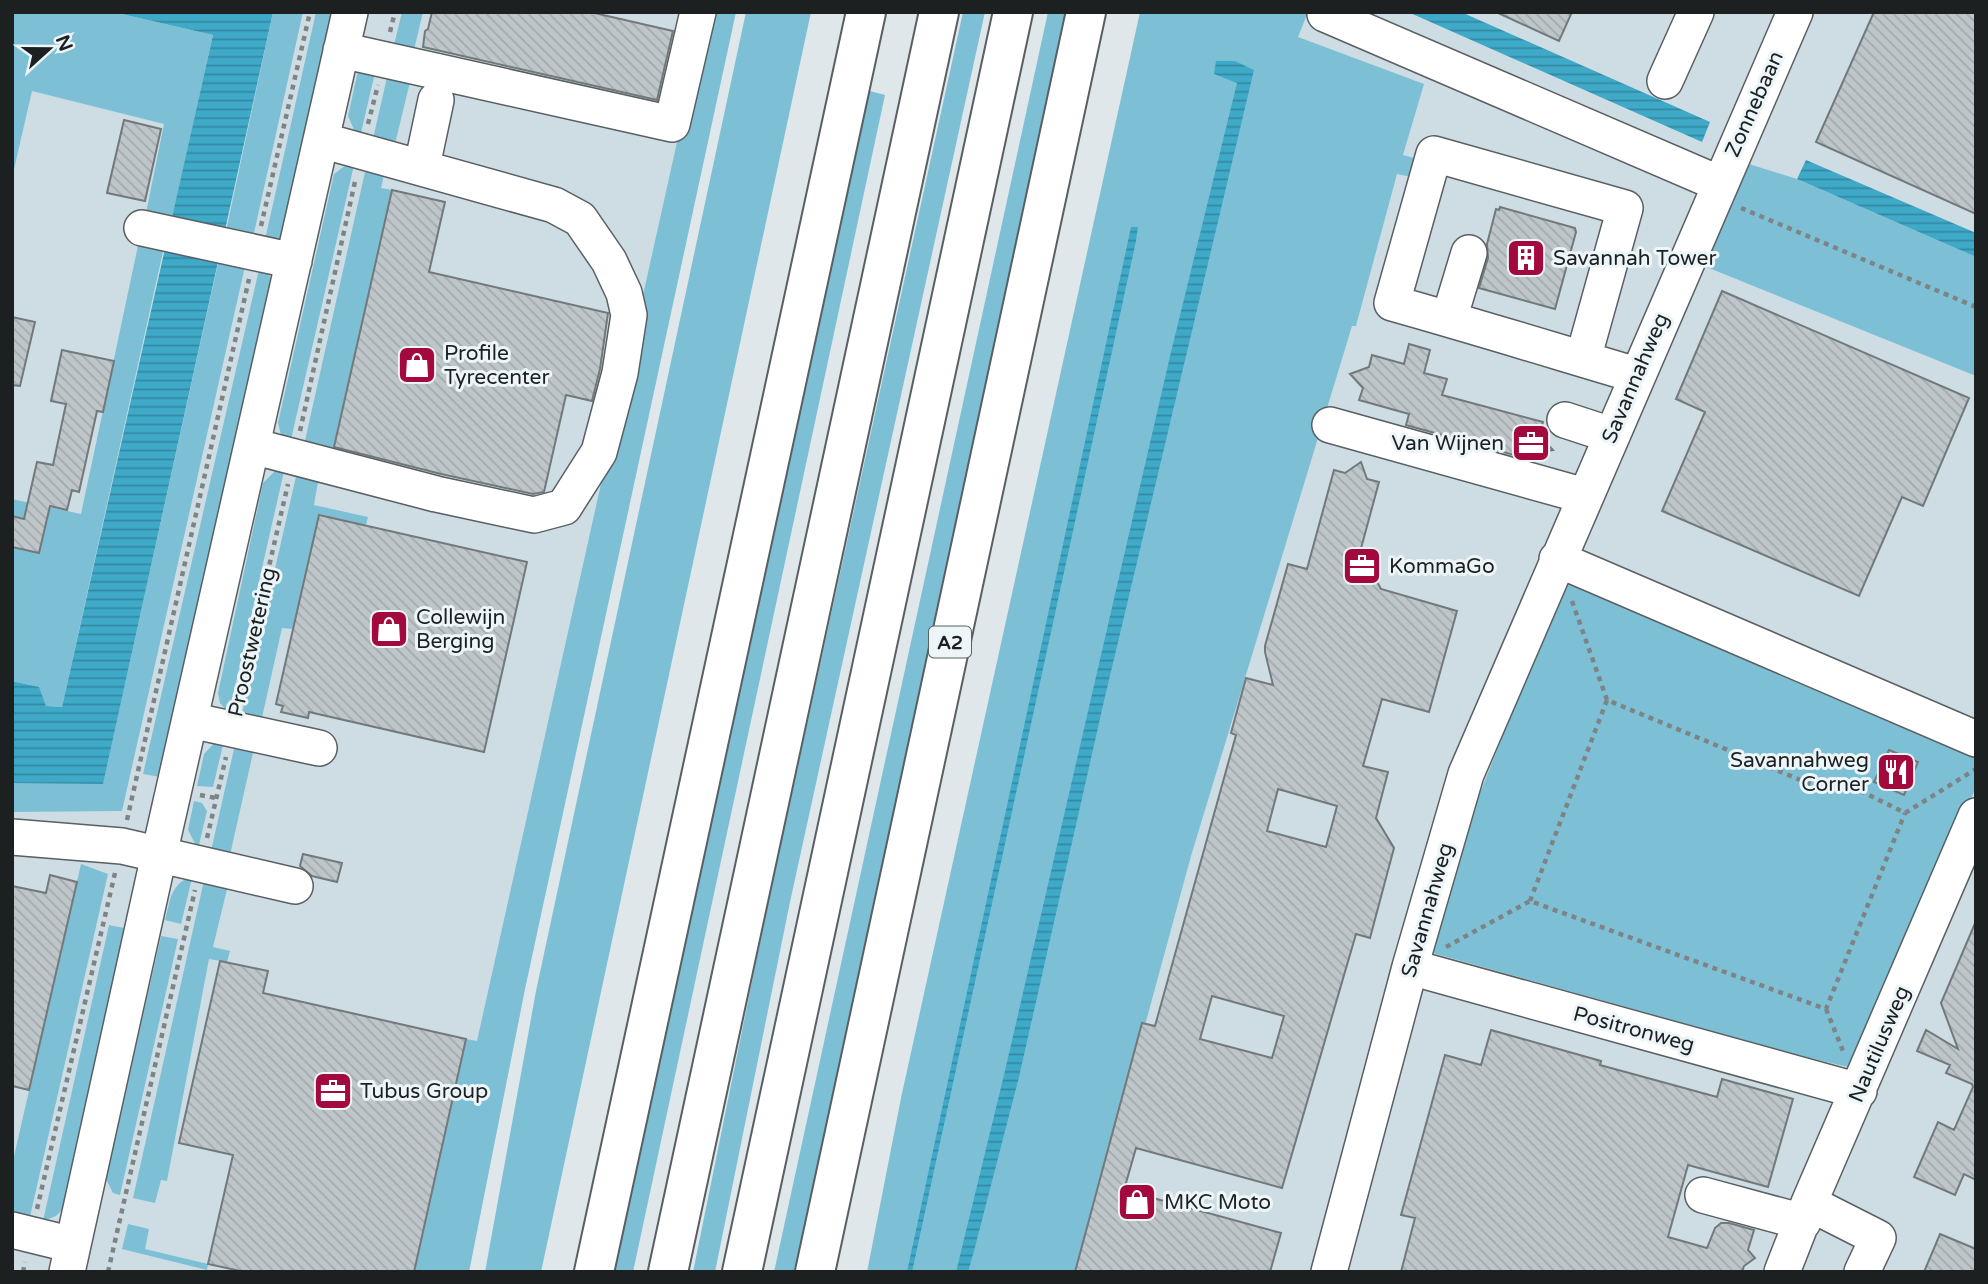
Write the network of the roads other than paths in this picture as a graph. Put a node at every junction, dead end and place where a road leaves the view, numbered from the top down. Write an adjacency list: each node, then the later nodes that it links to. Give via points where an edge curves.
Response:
1 (350, 12): 10 (street, Proostwetering)
2 (698, 12): 10 (street, via 672,124)
3 (866, 12): 41 (highway)
4 (939, 12): 42 (highway)
5 (1013, 12): 43 (highway)
6 (1086, 12): 44 (highway, A2)
7 (1326, 12): 15 (street)
8 (1696, 12): 11 (street)
9 (1795, 12): 15 (street, Zonnebaan)
10 (341, 50): 13 (street, Proostwetering)
11 (1665, 81)
12 (436, 100): 14 (street)
13 (321, 140): 14 (street); 18 (street, Proostwetering)
14 (422, 166): 25 (street, via 554,205 580,219 609,261 629,316 599,452 579,487 564,507 534,515 436,495)
15 (1717, 190): 21 (street, Savannahweg)
16 (142, 228): 18 (street)
17 (1469, 253): 19 (street)
18 (293, 261): 25 (street, Proostwetering)
19 (1448, 319): 20 (street); 20 (street, via 1392,303 1434,154 1625,208)
20 (1583, 359): 21 (street)
21 (1636, 374): 24 (street, Savannahweg)
22 (1565, 420): 24 (street)
23 (1330, 425): 26 (street)
24 (1611, 435): 26 (street, Savannahweg)
25 (252, 446): 28 (street, Proostwetering)
26 (1584, 496): 27 (street, Savannahweg)
27 (1557, 559): 29 (street); 35 (street, Savannahweg, via 1466,774)
28 (190, 720): 30 (street); 33 (street, Proostwetering)
29 (1976, 739)
30 (319, 748)
31 (1976, 816): 36 (street, Nautilusweg)
32 (12, 837): 33 (street, via 122,846)
33 (159, 855): 34 (street); 40 (street, Proostwetering)
34 (295, 886)
35 (1410, 967): 36 (street, Positronweg); 45 (street, Savannahweg)
36 (1859, 1091): 38 (street, Nautilusweg)
37 (1703, 1195): 38 (street)
38 (1806, 1212): 46 (street, Nautilusweg); 47 (street, via 1878,1238)
39 (22, 1232): 40 (street)
40 (70, 1259)
41 (594, 1272)
42 (668, 1272)
43 (742, 1272)
44 (815, 1272)
45 (1329, 1272)
46 (1782, 1272)
47 (1862, 1272)

